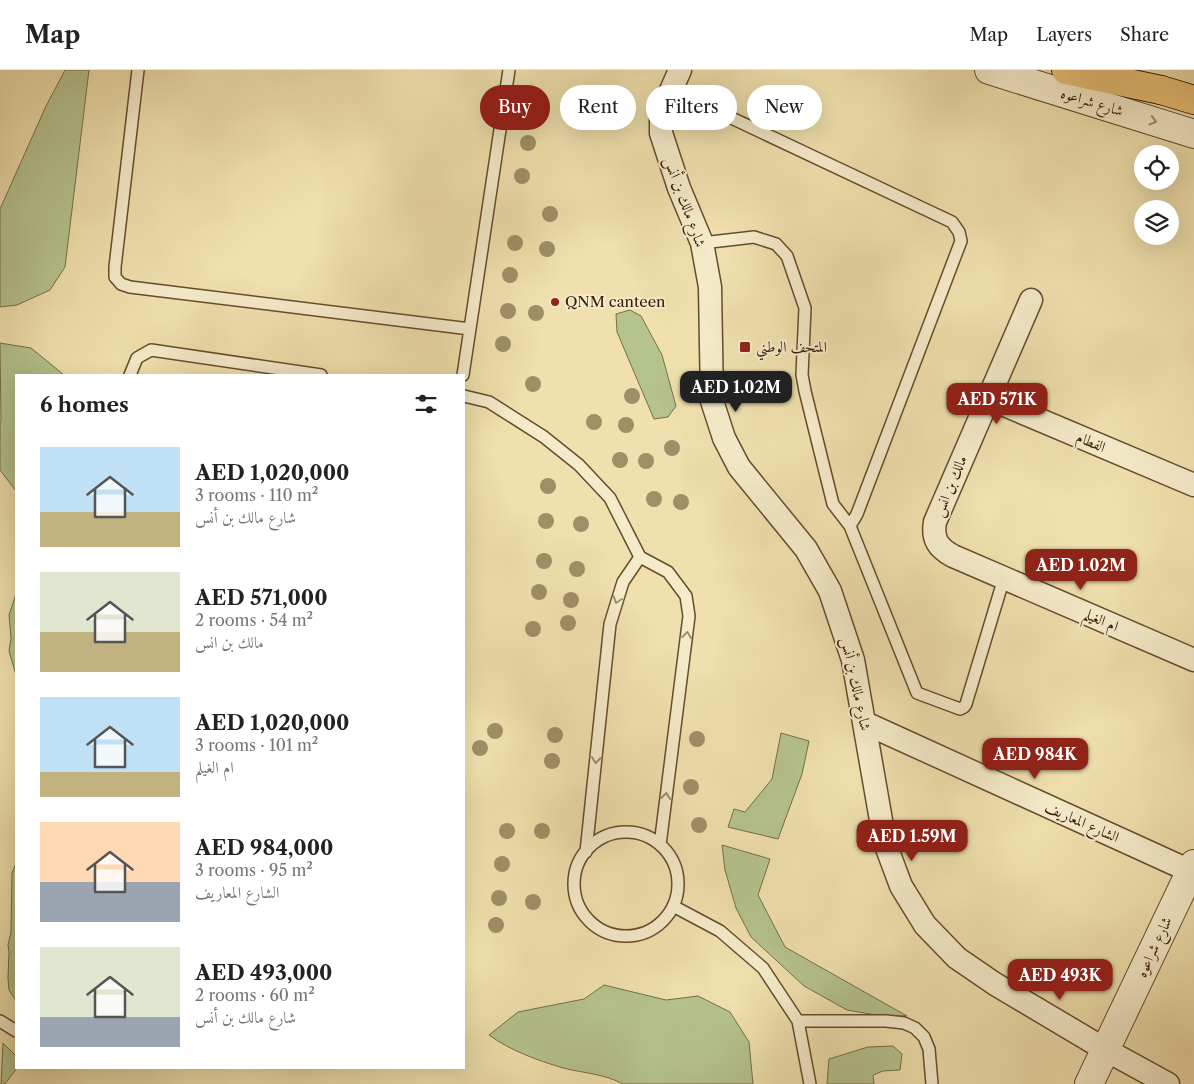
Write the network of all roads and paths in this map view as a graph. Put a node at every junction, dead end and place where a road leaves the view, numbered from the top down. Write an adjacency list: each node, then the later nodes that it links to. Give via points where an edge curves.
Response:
1 (138, 70): 12 (lane, via 115,267 115,277 121,284 140,289)
2 (509, 70): 12 (lane)
3 (989, 70): 9 (street, شارع شراعوه, one-way to 9)
4 (1066, 70): 7 (main road)
5 (1115, 70): 7 (main road)
6 (675, 79): 10 (street, شارع مالك بن أنس, via 661,112 661,133); 20 (lane, via 952,222 960,232 961,241)
7 (1161, 90): 8 (main road)
8 (1194, 100)
9 (1194, 134)
10 (702, 243): 20 (lane, via 754,237 776,244 787,256 806,308 802,375 805,391 833,504); 25 (street, شارع مالك بن أنس, via 710,288 712,401 724,438 739,467 806,549 830,591 853,660)
11 (1031, 300): 18 (street, مالك بن انس)
12 (470, 329): 16 (lane)
13 (279, 372): 14 (lane, via 151,350 137,358); 15 (lane)
14 (130, 374)
15 (307, 374)
16 (463, 374)
17 (465, 396): 22 (lane, via 489,402 544,437 579,465 610,498)
18 (988, 398): 19 (street, الفطام); 21 (street, مالك بن انس, via 935,522 935,540 942,550)
19 (1194, 485)
20 (850, 526): 23 (lane, via 917,693 960,709 966,704)
21 (953, 556): 23 (street, ام الغيلم)
22 (640, 557): 26 (lane, one-way to 22, via 690,616 686,596 668,572); 27 (lane, one-way to 27, via 623,582 610,624)
23 (1004, 578): 24 (street, ام الغيلم)
24 (1194, 660)
25 (865, 724): 28 (street, الشارع المعاريف); 33 (street, شارع مالك بن أنس, via 885,843 901,886 925,925 957,958)
26 (660, 844): 27 (lane, via 649,837 622,832 596,842); 29 (lane, via 672,861 678,880)
27 (586, 852): 29 (lane, via 578,864 575,892 584,912 599,928 612,934 641,934 654,928)
28 (1192, 868): 33 (street, شارع شراعوه)
29 (673, 906): 31 (lane, via 720,931 763,968)
30 (0, 1021): 32 (lane)
31 (798, 1022): 34 (lane); 35 (lane, via 886,1021 915,1028 929,1049)
32 (15, 1030)
33 (1106, 1050): 36 (street, شارع شراعوه); 37 (street, شارع مالك بن أنس)
34 (810, 1084)
35 (932, 1084)
36 (1089, 1084)
37 (1168, 1084)

